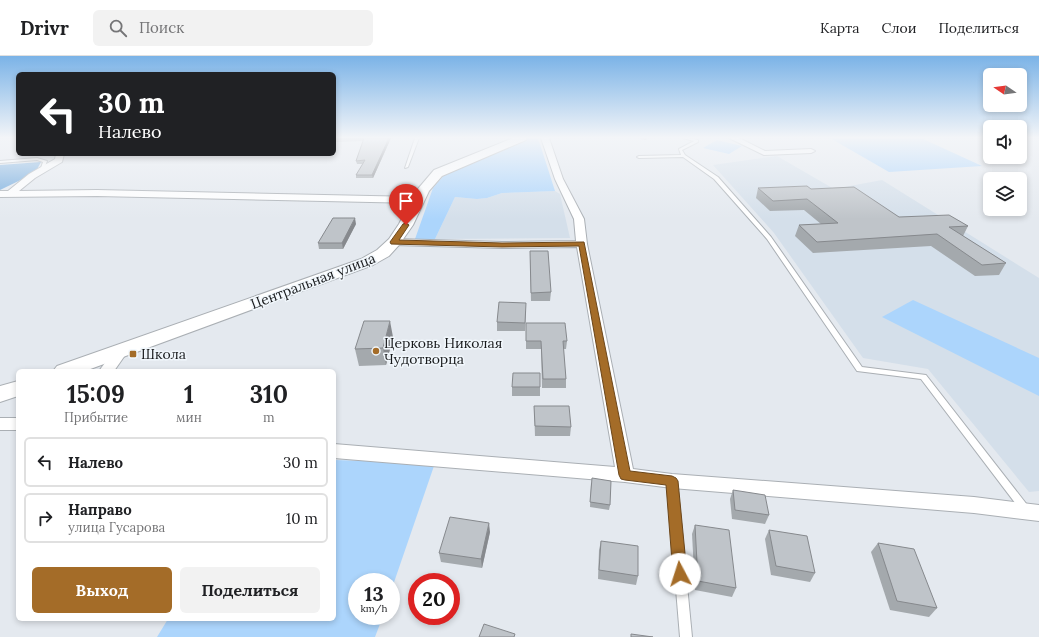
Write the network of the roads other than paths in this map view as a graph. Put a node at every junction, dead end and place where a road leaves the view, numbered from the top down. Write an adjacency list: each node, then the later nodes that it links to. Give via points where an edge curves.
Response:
1 (44, 165): 6 (lane)
2 (51, 165): 6 (street)
3 (456, 165): 9 (main road, Центральная улица, via 438,173)
4 (554, 165): 11 (street, via 579,219)
5 (697, 165): 20 (lane, via 716,178 769,238 860,369 923,377)
6 (42, 171): 8 (street)
7 (0, 194): 8 (street)
8 (10, 194): 9 (street, via 97,193)
9 (417, 200): 10 (main road, Центральная улица, via 406,225)
10 (394, 242): 11 (street); 12 (main road, Центральная улица, via 383,253 367,262)
11 (582, 244): 18 (street)
12 (121, 351): 13 (main road, Центральная улица); 14 (street)
13 (70, 369)
14 (108, 369)
15 (16, 389): 16 (main road)
16 (0, 394)
17 (336, 450): 18 (street)
18 (625, 475): 19 (street)
19 (672, 481): 20 (street); 21 (lane)
20 (1032, 512)
21 (686, 637)

